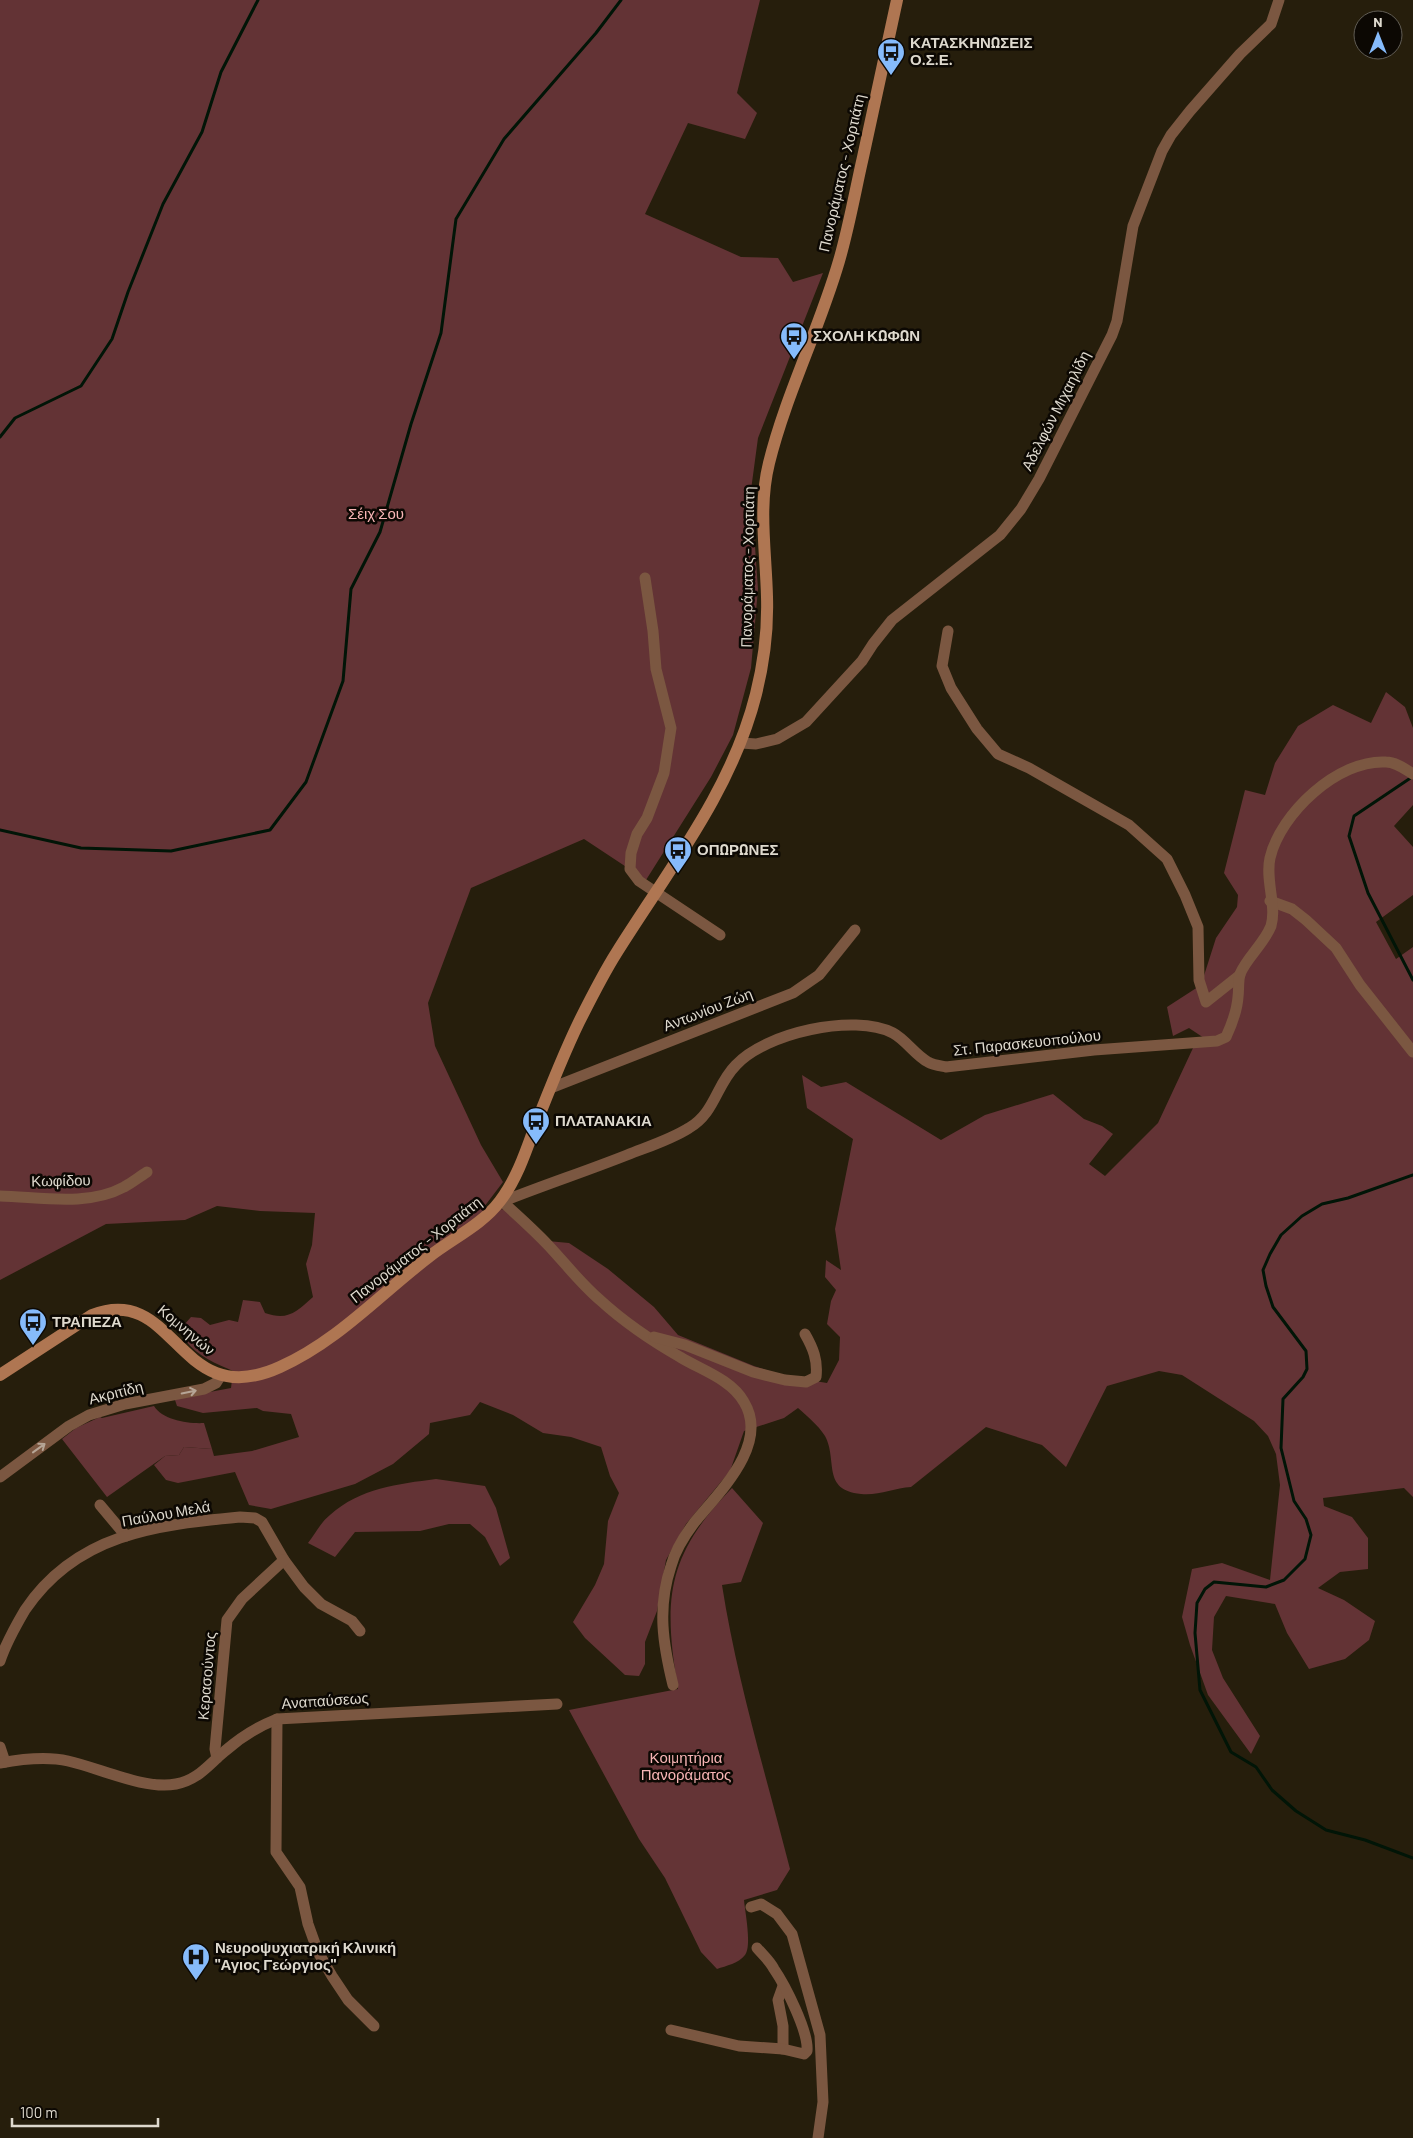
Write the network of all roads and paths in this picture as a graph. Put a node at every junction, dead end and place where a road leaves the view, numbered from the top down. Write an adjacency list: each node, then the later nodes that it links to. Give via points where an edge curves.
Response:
1 (897, 0): 5 (main road, Πανοράματος - Χορτιάτη, via 840,257 780,426 765,482 765,643 757,691)
2 (1279, 0): 5 (street, Αδελφών Μιχαηλίδη, via 1271,24 1190,111 1162,151 1133,226 1112,335 1022,509 1000,535 892,620 862,661 806,722 776,739 756,744)
3 (645, 578): 7 (street, via 656,669 671,728 664,773 647,818 637,834 630,869 639,881)
4 (948, 631): 11 (street, via 942,666 951,688 977,729 998,754 1129,825 1167,859 1198,927 1199,980 1206,1002)
5 (741, 743): 7 (main road, Πανοράματος - Χορτιάτη, via 714,798)
6 (1413, 774): 8 (street, Στ. Παρασκευοπούλου, via 1388,762 1366,764 1344,772 1296,810 1281,829 1269,859)
7 (657, 891): 10 (street); 13 (main road, Πανοράματος - Χορτιάτη, via 600,981)
8 (1270, 901): 11 (street, Στ. Παρασκευοπούλου, via 1274,910 1271,925); 12 (street, via 1292,909 1336,948 1360,986)
9 (855, 930): 13 (street, Αντωνίου Ζώη, via 819,975 793,993)
10 (720, 935)
11 (1240, 975): 16 (street, Στ. Παρασκευοπούλου, via 1231,1027 1226,1037 1217,1041 1094,1050 946,1067 928,1062 893,1034 875,1027 845,1025 808,1030 764,1044 736,1064 707,1114 690,1128)
12 (1413, 1052)
13 (551, 1088): 16 (main road, Πανοράματος - Χορτιάτη, via 520,1166)
14 (147, 1172): 15 (street, Κωφίδου, via 108,1194 86,1198)
15 (0, 1196)
16 (498, 1203): 18 (street, via 504,1203 548,1244 599,1300); 19 (main road, Πανοράματος - Χορτιάτη, via 481,1221 419,1264 347,1326 308,1353 259,1375 240,1378)
17 (805, 1334): 18 (street, via 818,1364 816,1377 806,1382 753,1372 685,1345)
18 (645, 1335): 27 (street, via 729,1385 744,1401 751,1421 750,1438 738,1468 693,1524 670,1568 662,1627)
19 (221, 1375): 20 (main road, Κομνηνών, via 209,1371 186,1354 154,1322 136,1312 119,1308 92,1314); 21 (street, Ακριτίδη, one-way to 19, via 82,1418 111,1407 204,1389 216,1383)
20 (0, 1376)
21 (0, 1477)
22 (100, 1505): 23 (street)
23 (126, 1536): 24 (street, Παύλου Μελά, via 218,1520 253,1518 266,1526); 26 (street, Παύλου Μελά, via 86,1552 47,1582 15,1627)
24 (284, 1560): 25 (street, Παύλου Μελά, via 313,1597 352,1621); 31 (street, Κερασούντος, via 242,1598 227,1620 215,1749)
25 (360, 1632)
26 (0, 1661)
27 (673, 1685)
28 (557, 1704): 29 (street, Αναπαύσεως)
29 (277, 1720): 31 (street, Αναπαύσεως, via 249,1732); 36 (street, via 276,1852 300,1887 308,1924 323,1960 348,2000)
30 (0, 1747): 32 (street)
31 (217, 1758): 32 (street, Αναπαύσεως, via 192,1779 166,1785 57,1759)
32 (2, 1763)
33 (751, 1906): 39 (street, via 761,1904 777,1914 792,1934 806,1979 820,2035 823,2068 824,2102)
34 (757, 1948): 35 (street, via 774,1968)
35 (783, 1986): 38 (street, via 778,2000); 38 (street, via 808,2044 804,2054)
36 (374, 2026)
37 (671, 2030): 38 (street, via 739,2046)
38 (784, 2049)
39 (818, 2138)

